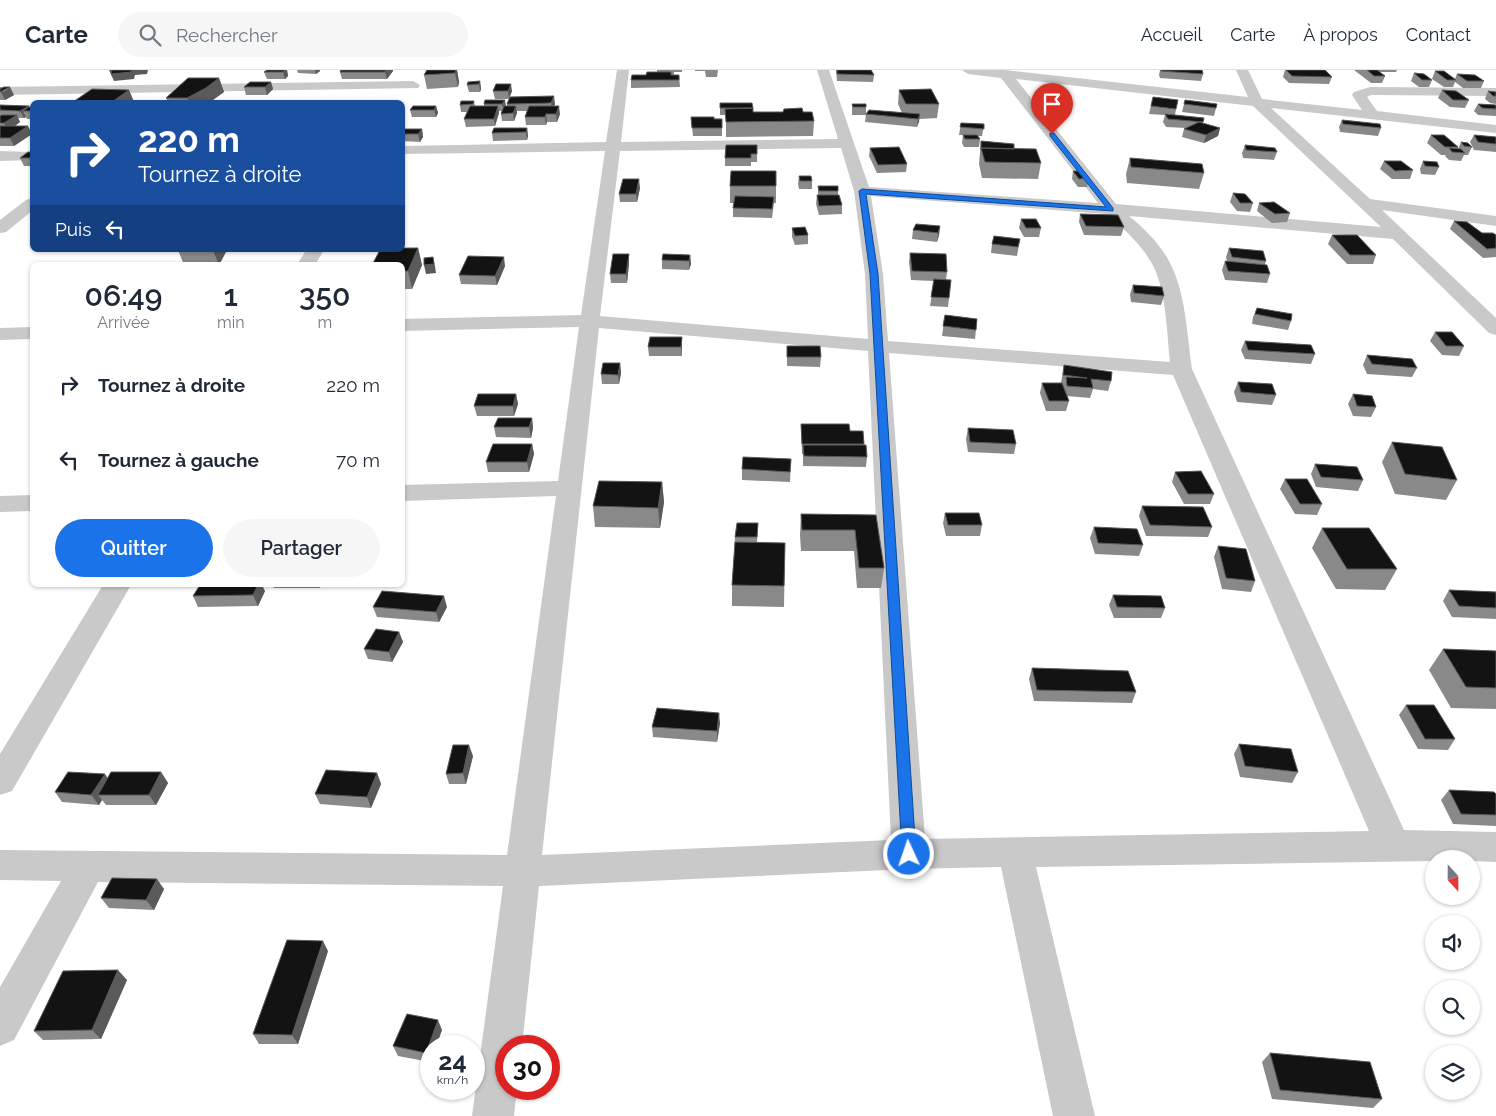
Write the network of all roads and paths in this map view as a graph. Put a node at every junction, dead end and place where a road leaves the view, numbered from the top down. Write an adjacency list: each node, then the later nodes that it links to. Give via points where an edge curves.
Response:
1 (422, 70): 8 (street)
2 (623, 70): 18 (street)
3 (823, 70): 17 (street)
4 (975, 70): 6 (street)
5 (1242, 70): 14 (street)
6 (1004, 74): 14 (street); 25 (street)
7 (198, 76): 9 (street)
8 (413, 85): 9 (street); 12 (street)
9 (183, 88): 10 (street); 13 (street)
10 (0, 91)
11 (1496, 92): 15 (street, via 1370,91 1359,95)
12 (406, 97)
13 (167, 100)
14 (1257, 102): 15 (street); 23 (street)
15 (1372, 115): 16 (street)
16 (1496, 129)
17 (847, 143): 18 (street); 22 (street)
18 (613, 147): 19 (street); 29 (street)
19 (405, 150)
20 (0, 156): 21 (street)
21 (30, 156)
22 (862, 191): 25 (street); 34 (street, via 874,274)
23 (1366, 203): 26 (street); 28 (street)
24 (30, 205): 27 (street)
25 (1111, 209): 28 (street); 35 (street, via 1135,229 1161,263 1172,298)
26 (1496, 221)
27 (0, 228)
28 (1398, 234): 31 (street)
29 (590, 321): 30 (street); 34 (street); 36 (street)
30 (405, 325)
31 (1496, 329)
32 (30, 333): 33 (street)
33 (0, 334)
34 (878, 346): 35 (street); 44 (street)
35 (1181, 369): 42 (street)
36 (570, 488): 37 (street); 48 (street)
37 (405, 493)
38 (30, 503): 39 (street)
39 (0, 504)
40 (116, 587): 41 (street)
41 (0, 782)
42 (1393, 845): 43 (street); 45 (street)
43 (1496, 847)
44 (909, 854): 45 (street); 48 (street)
45 (1016, 854): 51 (street)
46 (0, 865): 47 (street)
47 (88, 866): 48 (street); 49 (street)
48 (522, 871): 50 (street)
49 (0, 1026)
50 (493, 1116)
51 (1074, 1116)

